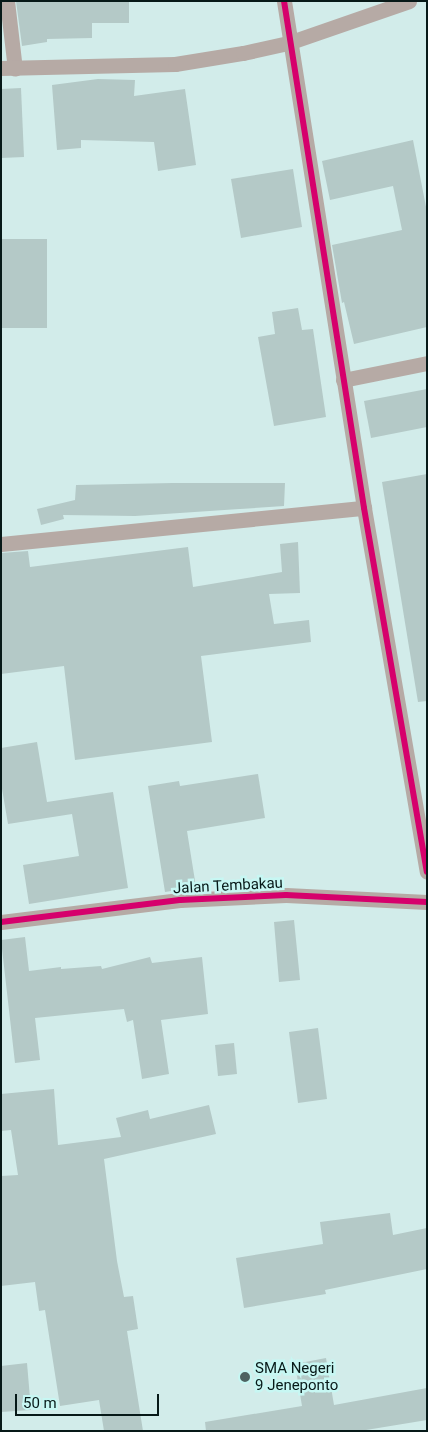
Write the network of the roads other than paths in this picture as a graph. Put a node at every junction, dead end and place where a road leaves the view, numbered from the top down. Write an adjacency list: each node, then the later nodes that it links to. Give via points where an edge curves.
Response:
1 (7, 1): 5 (street)
2 (284, 1): 4 (street)
3 (410, 1): 4 (street)
4 (288, 43): 5 (street, via 175,64); 7 (street)
5 (8, 69)
6 (427, 362): 7 (street)
7 (343, 380): 8 (street)
8 (364, 508): 9 (street); 10 (street)
9 (1, 544)
10 (427, 872)
11 (427, 902): 12 (street, Jalan Tembakau, via 286,896 180,900)
12 (1, 922)

